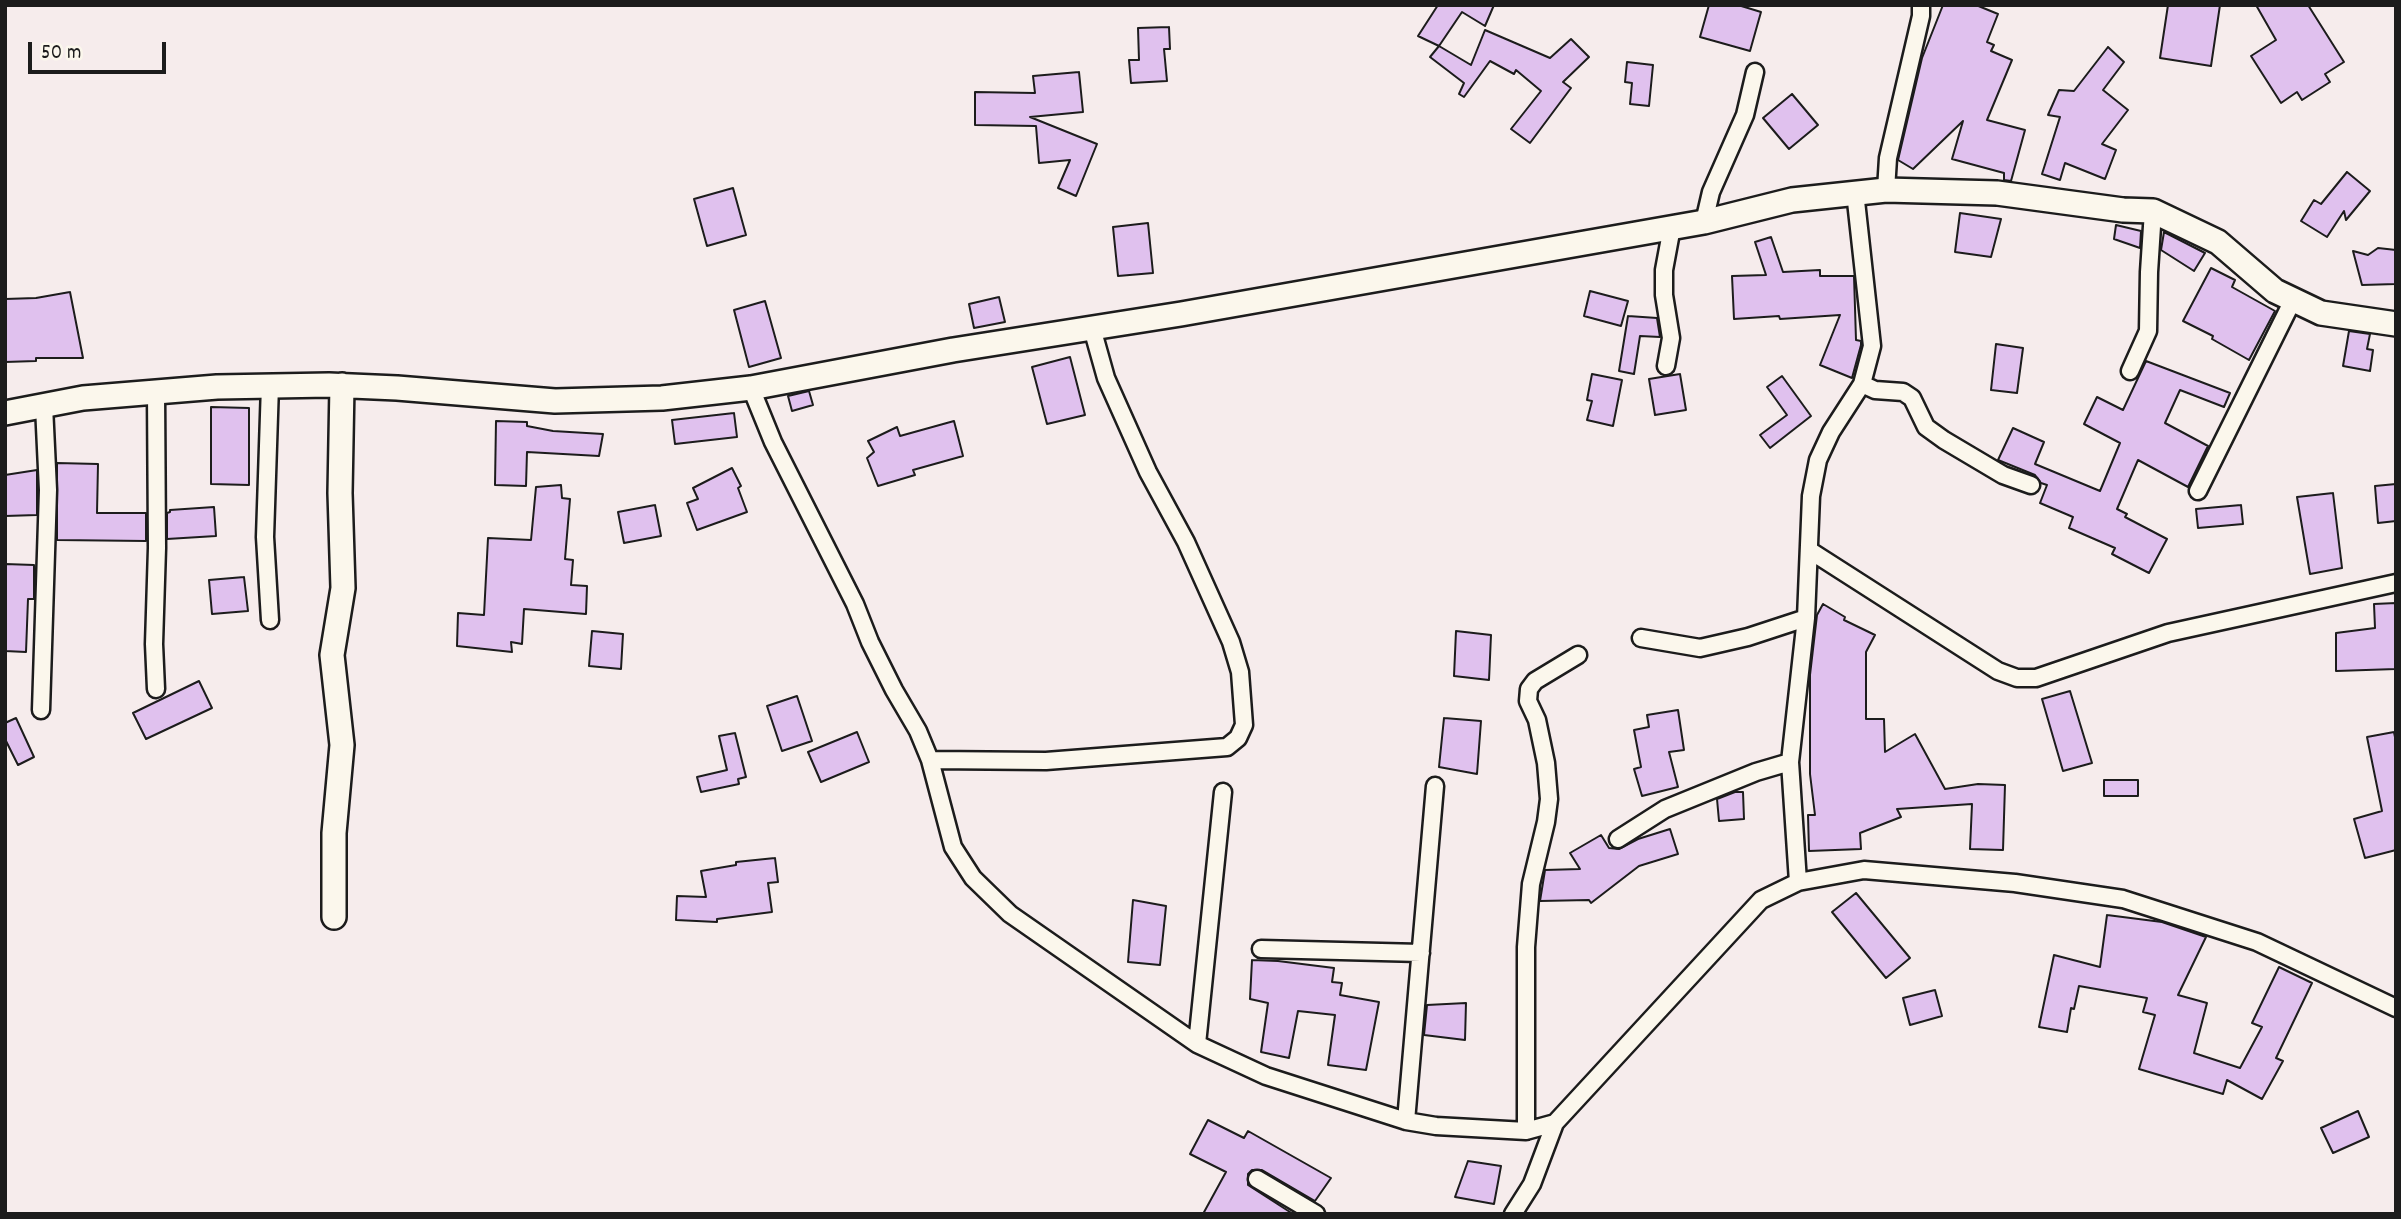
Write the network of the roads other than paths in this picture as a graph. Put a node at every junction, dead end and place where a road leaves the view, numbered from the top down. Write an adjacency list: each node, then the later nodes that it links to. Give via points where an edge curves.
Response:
1 (1921, 5): 3 (street, via 1888,158)
2 (1755, 72): 6 (street, via 1745,115 1711,192)
3 (1886, 190): 4 (street); 5 (street, via 1997,193)
4 (1855, 192): 6 (street, via 1792,200); 13 (street, via 1872,346)
5 (2153, 211): 8 (street, via 2218,242 2274,290); 12 (street, via 2148,331)
6 (1704, 222): 7 (street)
7 (1672, 227): 10 (street); 11 (street, via 1664,270 1671,338)
8 (2293, 300): 9 (street, via 2321,313); 21 (street)
9 (2396, 324)
10 (1092, 328): 16 (street); 30 (street, via 1107,377 1148,472 1231,642 1240,672 1244,725 1227,747 1046,761)
11 (1666, 366)
12 (2130, 371)
13 (1862, 384): 20 (street, via 1903,392 1912,398 1926,427 2003,475); 22 (street, via 1818,460)
14 (342, 385): 15 (street); 16 (street, via 555,401 662,398); 36 (street, via 343,588 332,654 342,745 334,833)
15 (270, 386): 17 (street); 25 (street, via 265,537)
16 (751, 388): 30 (street, via 773,442)
17 (156, 392): 18 (street); 28 (street)
18 (44, 406): 19 (street); 29 (street, via 48,490)
19 (5, 413)
20 (2031, 485)
21 (2198, 491)
22 (1809, 550): 23 (street, via 1998,671 2017,678 2036,678 2168,633); 24 (street)
23 (2396, 583)
24 (1806, 618): 26 (street, via 1700,648); 31 (street)
25 (270, 620)
26 (1641, 638)
27 (1578, 655): 43 (street, via 1535,681 1529,690 1546,763 1549,799 1531,884 1526,947)
28 (156, 689)
29 (41, 710)
30 (930, 761): 40 (street, via 953,848 973,878 1010,914)
31 (1790, 762): 34 (street, via 1665,808); 35 (street)
32 (1435, 786): 38 (street)
33 (1223, 792): 40 (street)
34 (1618, 839)
35 (1798, 882): 39 (street, via 1864,870 2015,883 2123,899 2257,942); 42 (street, via 1761,900)
36 (334, 917)
37 (1261, 949): 38 (street)
38 (1421, 953): 41 (street)
39 (2396, 1008)
40 (1197, 1044): 41 (street, via 1266,1076)
41 (1406, 1121): 43 (street)
42 (1555, 1123): 43 (street); 46 (street, via 1532,1184)
43 (1526, 1131)
44 (1257, 1179): 45 (street)
45 (1316, 1214)
46 (1513, 1214)

